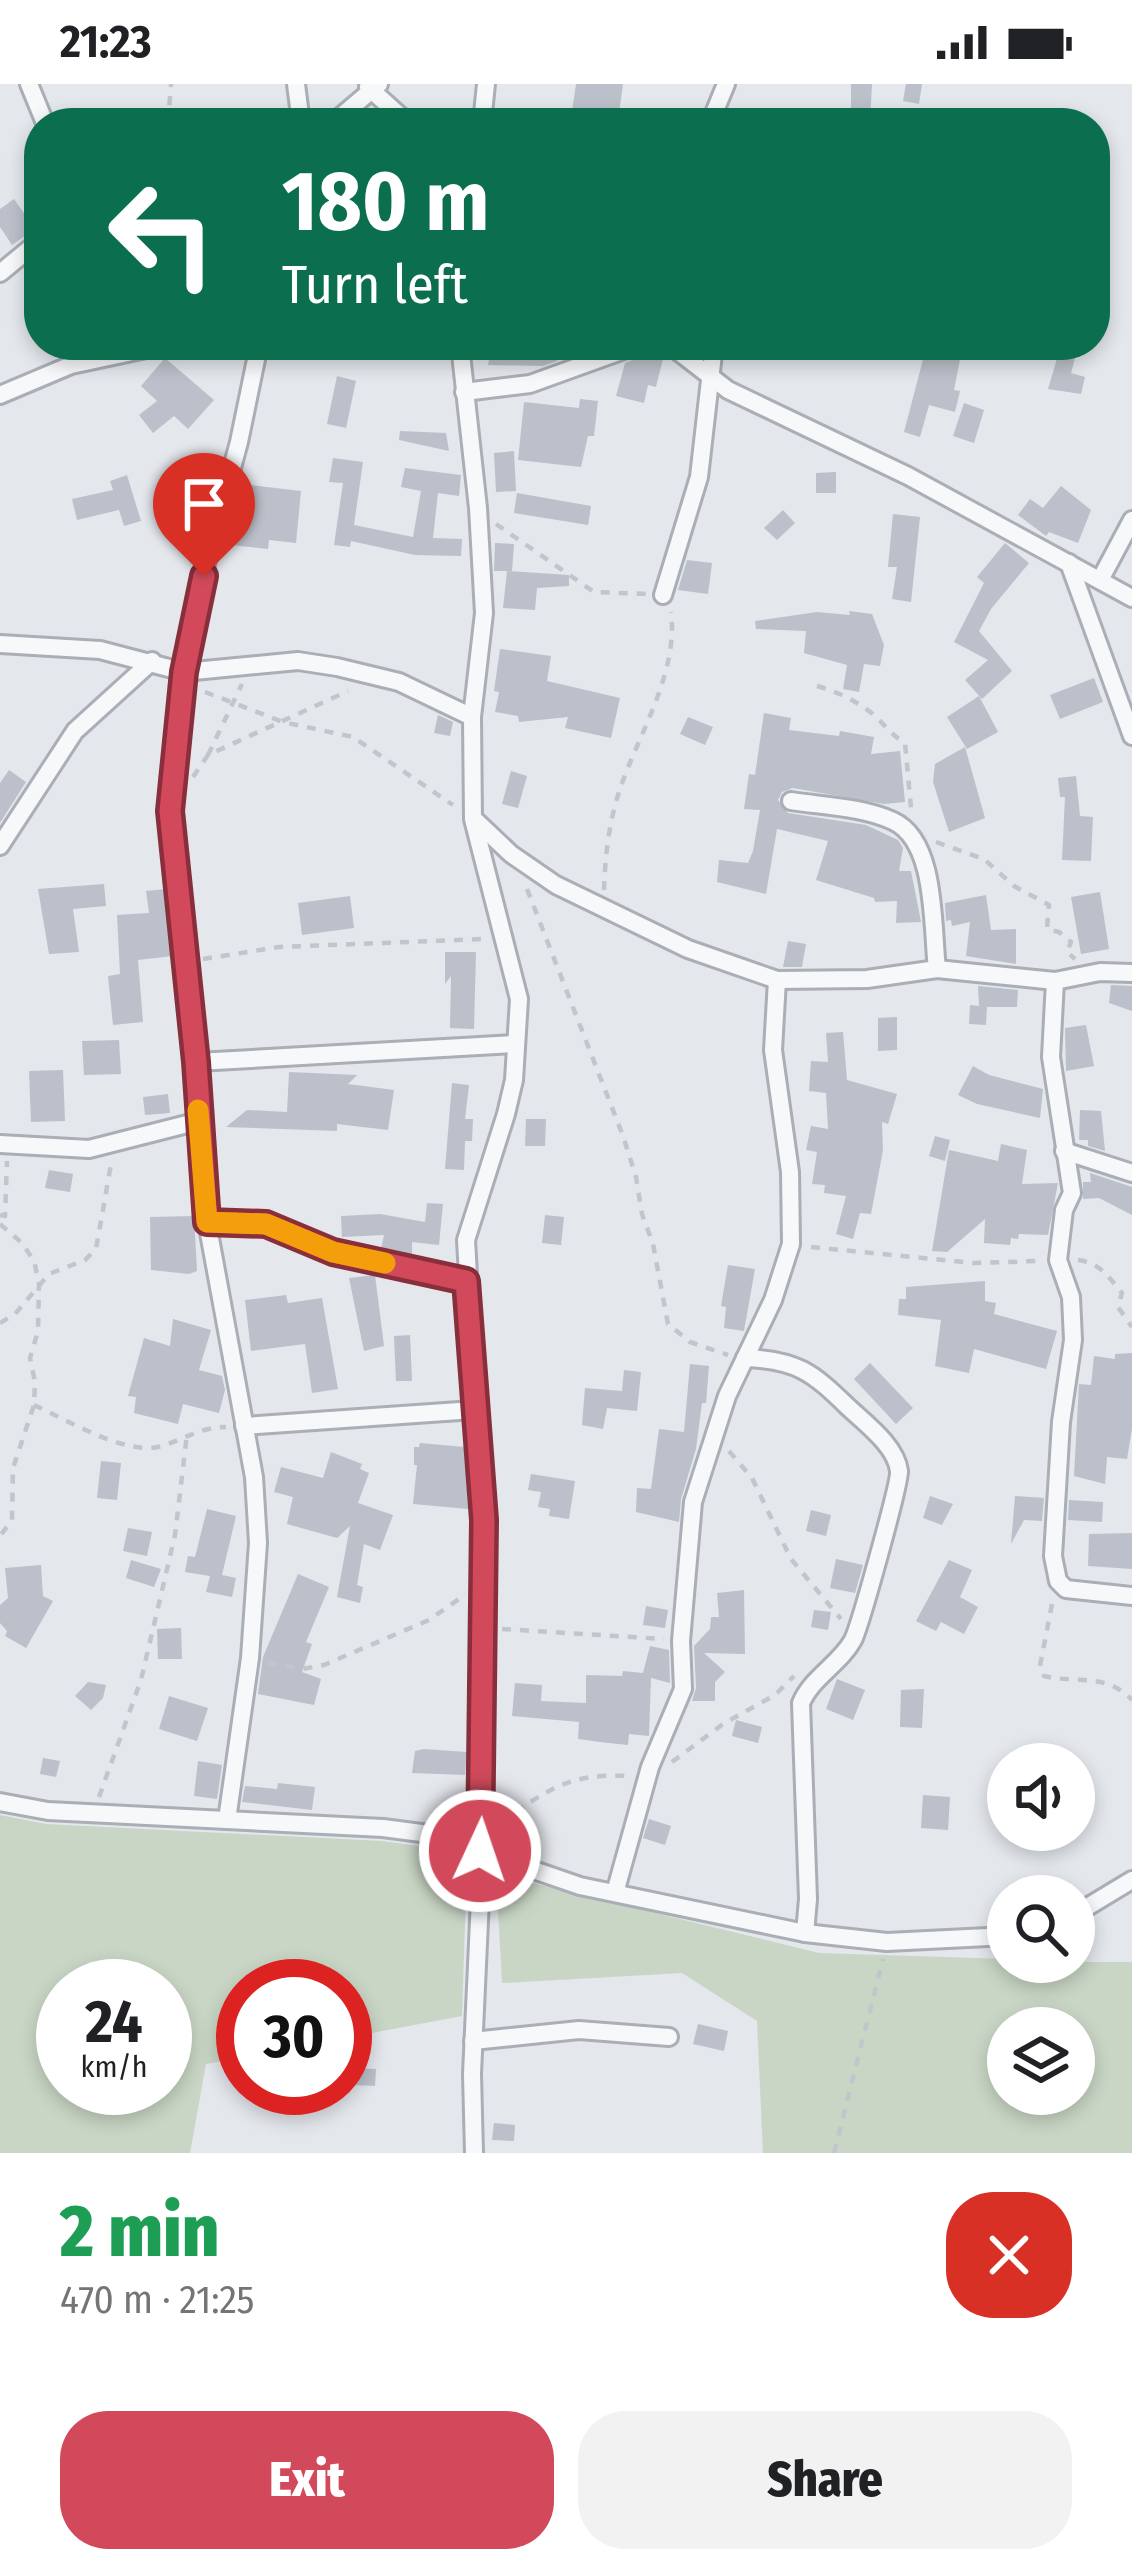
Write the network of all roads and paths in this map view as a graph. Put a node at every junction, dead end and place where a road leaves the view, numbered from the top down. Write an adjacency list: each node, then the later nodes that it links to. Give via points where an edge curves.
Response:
1 (372, 86): 2 (street); 3 (street)
2 (349, 108)
3 (393, 108)
4 (24, 253): 5 (street)
5 (0, 273)
6 (94, 360): 14 (street)
7 (256, 360): 25 (street)
8 (461, 360): 13 (street)
9 (586, 360): 13 (street, via 530,384)
10 (689, 360): 12 (street)
11 (712, 360): 12 (street)
12 (710, 376): 17 (street); 19 (street, via 699,477)
13 (464, 392): 15 (street)
14 (0, 395)
15 (478, 508): 19 (path, via 594,592); 28 (street, via 484,613)
16 (1132, 520): 18 (street)
17 (1069, 563): 18 (street); 30 (street)
18 (1100, 580): 20 (street)
19 (663, 595): 39 (path, via 673,624 620,788)
20 (1132, 598)
21 (0, 644): 22 (street)
22 (152, 661): 25 (street); 37 (street, via 75,730)
23 (250, 666): 24 (street, via 298,662); 25 (street); 27 (path)
24 (377, 677): 28 (street); 29 (path)
25 (184, 678): 27 (path); 41 (street, via 170,811)
26 (817, 686): 35 (path, via 856,702 905,743)
27 (233, 702): 29 (path); 31 (path)
28 (472, 717): 34 (street)
29 (284, 722): 31 (path); 34 (path, via 366,744)
30 (1132, 736)
31 (208, 754): 32 (path)
32 (190, 782)
33 (791, 801): 42 (street, via 895,822 916,841)
34 (473, 819): 38 (street); 40 (street)
35 (913, 824)
36 (928, 840): 44 (path, via 984,859 1048,905 1047,929 1071,942)
37 (0, 846)
38 (511, 854): 39 (street); 62 (path, via 623,1136 668,1324 690,1342)
39 (603, 907): 45 (street, via 688,950)
40 (506, 939): 41 (path, via 279,947); 47 (street, via 519,999)
41 (185, 962): 48 (street)
42 (937, 969): 45 (street); 46 (street)
43 (1132, 974): 44 (street)
44 (1078, 976): 46 (street)
45 (777, 980): 56 (street, via 773,1050 790,1172)
46 (1054, 981): 52 (street, via 1051,1057)
47 (516, 1044): 48 (street); 58 (street, via 506,1114 466,1240)
48 (196, 1062): 49 (street)
49 (199, 1121): 51 (street); 55 (street)
50 (0, 1144): 51 (street); 54 (path, via 8,1175)
51 (110, 1146): 59 (path, via 96,1249)
52 (1064, 1151): 53 (street); 57 (street, via 1072,1193)
53 (1132, 1173)
54 (0, 1220): 59 (path, via 34,1262)
55 (207, 1222): 58 (street, via 266,1224 333,1252); 65 (street)
56 (790, 1244): 57 (path, via 974,1263); 62 (street)
57 (1058, 1260): 61 (path, via 1091,1261 1104,1271 1122,1293 1118,1307); 72 (street, via 1073,1340 1053,1556)
58 (466, 1281): 64 (street)
59 (39, 1283): 60 (path); 63 (path)
60 (0, 1323)
61 (1132, 1327)
62 (745, 1358): 67 (street); 75 (street, via 791,1362 810,1373 888,1448 899,1469)
63 (34, 1405): 66 (path, via 144,1448); 69 (path, via 16,1455)
64 (474, 1410): 65 (street); 71 (street)
65 (244, 1426): 66 (path); 77 (street, via 258,1543)
66 (187, 1434): 82 (path, via 175,1535 141,1680)
67 (716, 1439): 75 (path, via 752,1478 791,1559); 76 (street, via 693,1502)
68 (0, 1495): 69 (path)
69 (15, 1495): 70 (path)
70 (0, 1536)
71 (485, 1571): 74 (street); 77 (path, via 464,1598 429,1620 323,1665)
72 (1058, 1581): 73 (street, via 1080,1593); 79 (path, via 1044,1676 1097,1680)
73 (1132, 1596)
74 (484, 1628): 76 (path); 84 (street)
75 (853, 1640): 88 (street, via 801,1703)
76 (681, 1641): 80 (street, via 683,1689)
77 (250, 1658): 83 (street)
78 (803, 1667): 80 (path, via 686,1754)
79 (1132, 1700)
80 (650, 1767): 84 (path, via 560,1783); 86 (street)
81 (0, 1802): 82 (street)
82 (93, 1813): 83 (street)
83 (227, 1820): 84 (street, via 383,1828)
84 (482, 1843): 86 (street, via 580,1886); 92 (street)
85 (1132, 1880): 87 (street)
86 (616, 1893): 88 (street)
87 (1095, 1902)
88 (805, 1933): 90 (street)
89 (987, 1937): 90 (street)
90 (887, 1942): 94 (path)
91 (669, 2037): 92 (street, via 578,2030)
92 (473, 2042): 93 (street)
93 (474, 2153)
94 (834, 2153)

